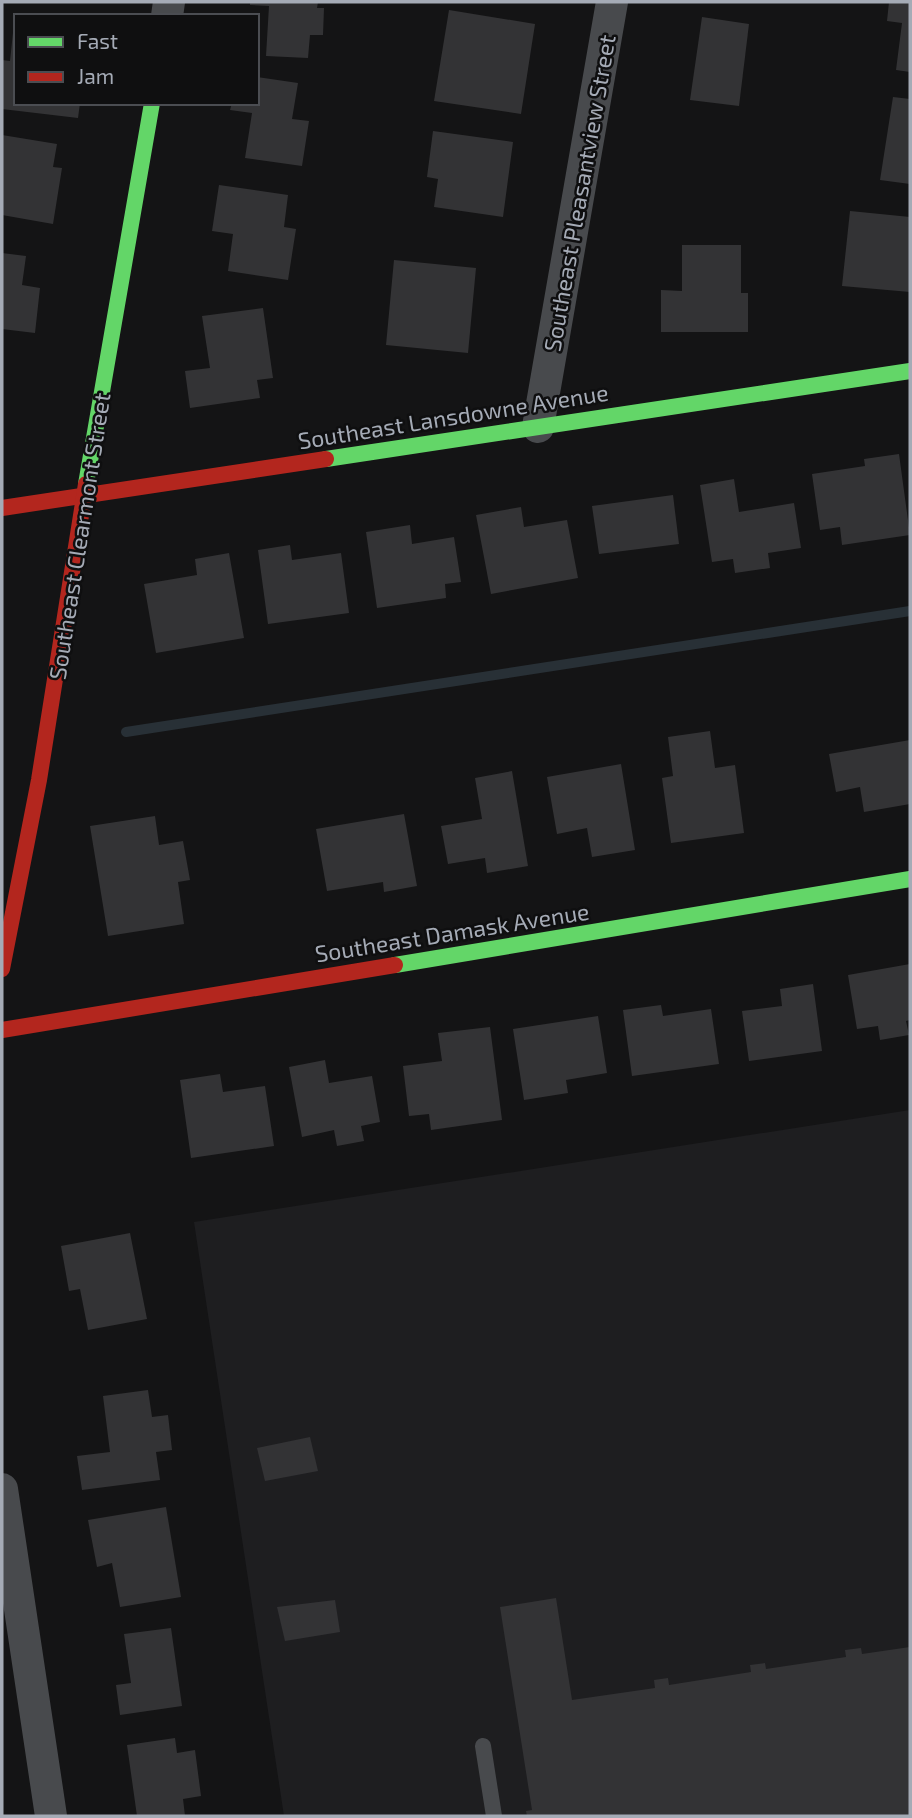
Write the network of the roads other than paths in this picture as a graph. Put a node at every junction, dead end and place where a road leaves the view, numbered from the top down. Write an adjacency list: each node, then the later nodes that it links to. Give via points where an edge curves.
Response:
1 (612, 2): 4 (street, Southeast Pleasantview Street)
2 (152, 105): 5 (street, Southeast Clearmont Street)
3 (910, 371): 4 (street, Southeast Lansdowne Avenue)
4 (538, 427): 5 (street, Southeast Lansdowne Avenue)
5 (84, 495): 6 (street, Southeast Lansdowne Avenue); 8 (street, Southeast Clearmont Street, via 39,780)
6 (2, 508)
7 (910, 879): 9 (street, Southeast Damask Avenue)
8 (2, 969)
9 (2, 1030)
10 (2, 1489): 12 (street)
11 (483, 1746): 13 (lane)
12 (51, 1816)
13 (494, 1816)

